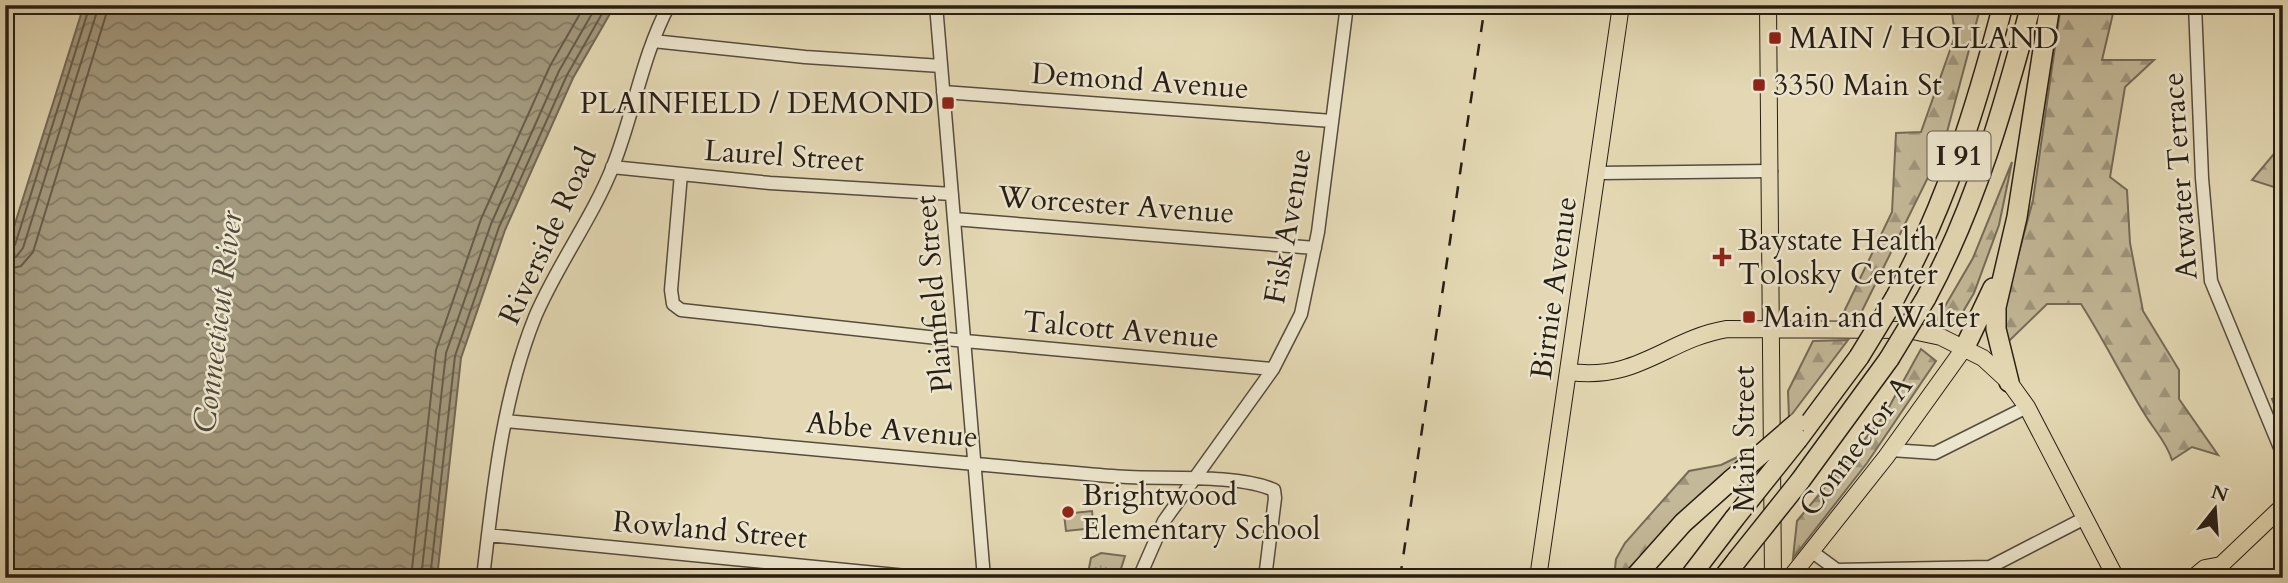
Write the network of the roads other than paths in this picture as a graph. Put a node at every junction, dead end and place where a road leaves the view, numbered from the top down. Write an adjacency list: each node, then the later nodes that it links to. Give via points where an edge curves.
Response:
1 (668, 5): 10 (street, Riverside Road)
2 (936, 5): 11 (street, Plainfield Street)
3 (1347, 5): 13 (street, Fisk Avenue)
4 (1621, 5): 16 (main road, Birnie Avenue)
5 (1768, 5): 15 (main road, Main Street)
6 (2003, 5): 30 (highway, I 91, bridge, via 1960,155 1932,224 1895,298 1858,357)
7 (2031, 5): 48 (highway, I 91, bridge, via 1986,163 1926,298 1889,359)
8 (2050, 5): 21 (highway, via 2017,217)
9 (2195, 5): 32 (street, Atwater Terrace, via 2211,281)
10 (653, 41): 11 (street); 14 (street, Riverside Road)
11 (941, 66): 12 (street, Plainfield Street)
12 (943, 92): 13 (street, Demond Avenue); 18 (street, Plainfield Street)
13 (1332, 121): 20 (street, Fisk Avenue)
14 (612, 167): 17 (street, Laurel Street); 29 (street, Riverside Road, via 535,318)
15 (1771, 171): 16 (street); 22 (main road, Main Street)
16 (1599, 173): 26 (main road, Birnie Avenue)
17 (681, 174): 18 (street, Laurel Street); 23 (street, Talcott Avenue, via 671,286 676,307 711,315)
18 (952, 194): 19 (street, Plainfield Street)
19 (954, 219): 20 (street, Worcester Avenue); 23 (street, Plainfield Street)
20 (1315, 248): 25 (street, Fisk Avenue, via 1301,314)
21 (2007, 254): 24 (highway); 27 (highway, via 1996,329)
22 (1772, 327): 24 (main road, via 1908,330); 26 (main road, via 1711,332 1615,372); 49 (main road, Main Street)
23 (965, 341): 25 (street, Talcott Avenue); 33 (street, Plainfield Street)
24 (1965, 347): 27 (main road); 31 (main road, Connector A)
25 (1273, 369): 34 (street, Fisk Avenue)
26 (1570, 372): 45 (main road, Birnie Avenue)
27 (2009, 382): 28 (main road)
28 (2026, 407): 31 (street, via 1935,453); 36 (main road)
29 (506, 421): 33 (street, Abbe Avenue); 37 (street, Riverside Road)
30 (1798, 431): 46 (highway, bridge, via 1731,480 1683,523); 47 (highway, I 91, bridge)
31 (1891, 450): 38 (main road, Connector A)
32 (2283, 455)
33 (975, 464): 34 (street, Abbe Avenue); 42 (street, Plainfield Street)
34 (1194, 478): 43 (street, Fisk Avenue, via 1158,532); 44 (street, Abbe Avenue, via 1274,490)
35 (2283, 506): 39 (main road)
36 (2085, 518): 38 (street, via 1990,567 1838,570); 51 (main road)
37 (488, 535): 40 (street, Riverside Road); 41 (street, Rowland Street)
38 (1811, 551): 50 (main road, Connector A)
39 (2216, 571): 52 (main road, via 2205,568)
40 (483, 578)
41 (927, 578)
42 (984, 578)
43 (1139, 578)
44 (1265, 578)
45 (1538, 578)
46 (1634, 578)
47 (1689, 578)
48 (1723, 578)
49 (1773, 578)
50 (1790, 578)
51 (2116, 578)
52 (2193, 578)

